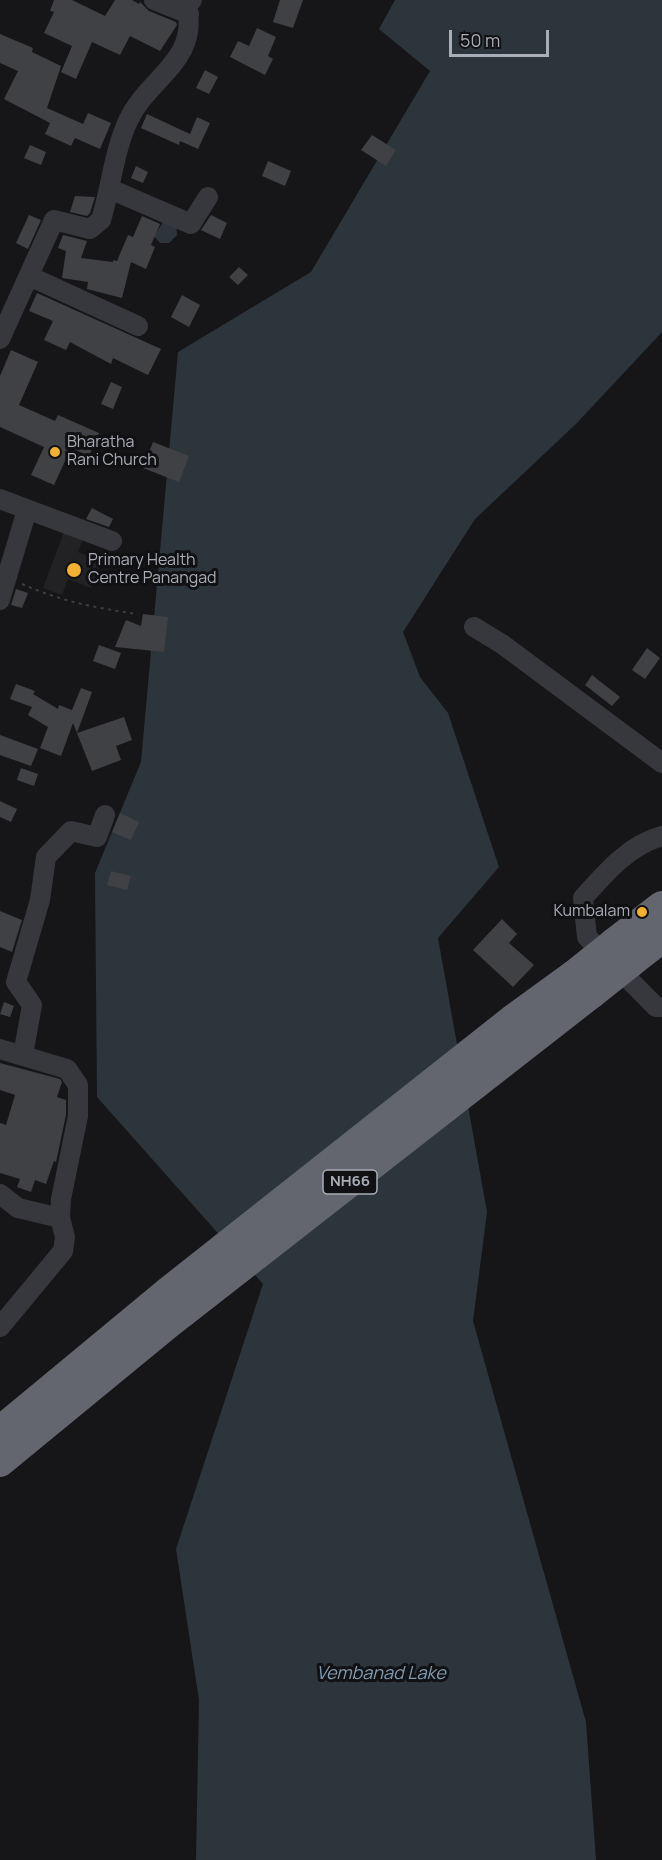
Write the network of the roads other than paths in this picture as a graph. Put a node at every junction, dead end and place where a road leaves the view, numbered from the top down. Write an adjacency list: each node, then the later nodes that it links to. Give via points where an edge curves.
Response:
1 (154, 0): 2 (street)
2 (189, 7): 3 (street, via 187,42 128,120)
3 (110, 189): 4 (street, via 191,224); 5 (street, via 101,220 90,229 54,220)
4 (208, 197)
5 (29, 276): 6 (street); 7 (street)
6 (138, 326)
7 (0, 339)
8 (0, 499): 9 (street)
9 (27, 510): 10 (street); 11 (street)
10 (112, 541)
11 (0, 600)
12 (474, 627): 13 (street)
13 (662, 763)
14 (105, 815): 22 (street, via 97,837 71,831 46,857 40,900 16,982 32,1005)
15 (662, 836): 18 (street, via 642,842 606,872 583,898)
16 (662, 906): 18 (highway, NH66)
17 (662, 938): 18 (highway, NH66)
18 (616, 957): 19 (street, via 656,1007); 20 (highway, NH66, bridge)
19 (662, 1007)
20 (522, 1030): 26 (highway, NH66, via 169,1291); 27 (highway, NH66)
21 (0, 1049): 22 (street)
22 (23, 1055): 24 (street, via 68,1068 78,1085 78,1116)
23 (0, 1194): 24 (street, via 18,1208)
24 (60, 1218): 25 (street, via 65,1238 63,1251)
25 (0, 1327)
26 (0, 1431)
27 (0, 1462)

